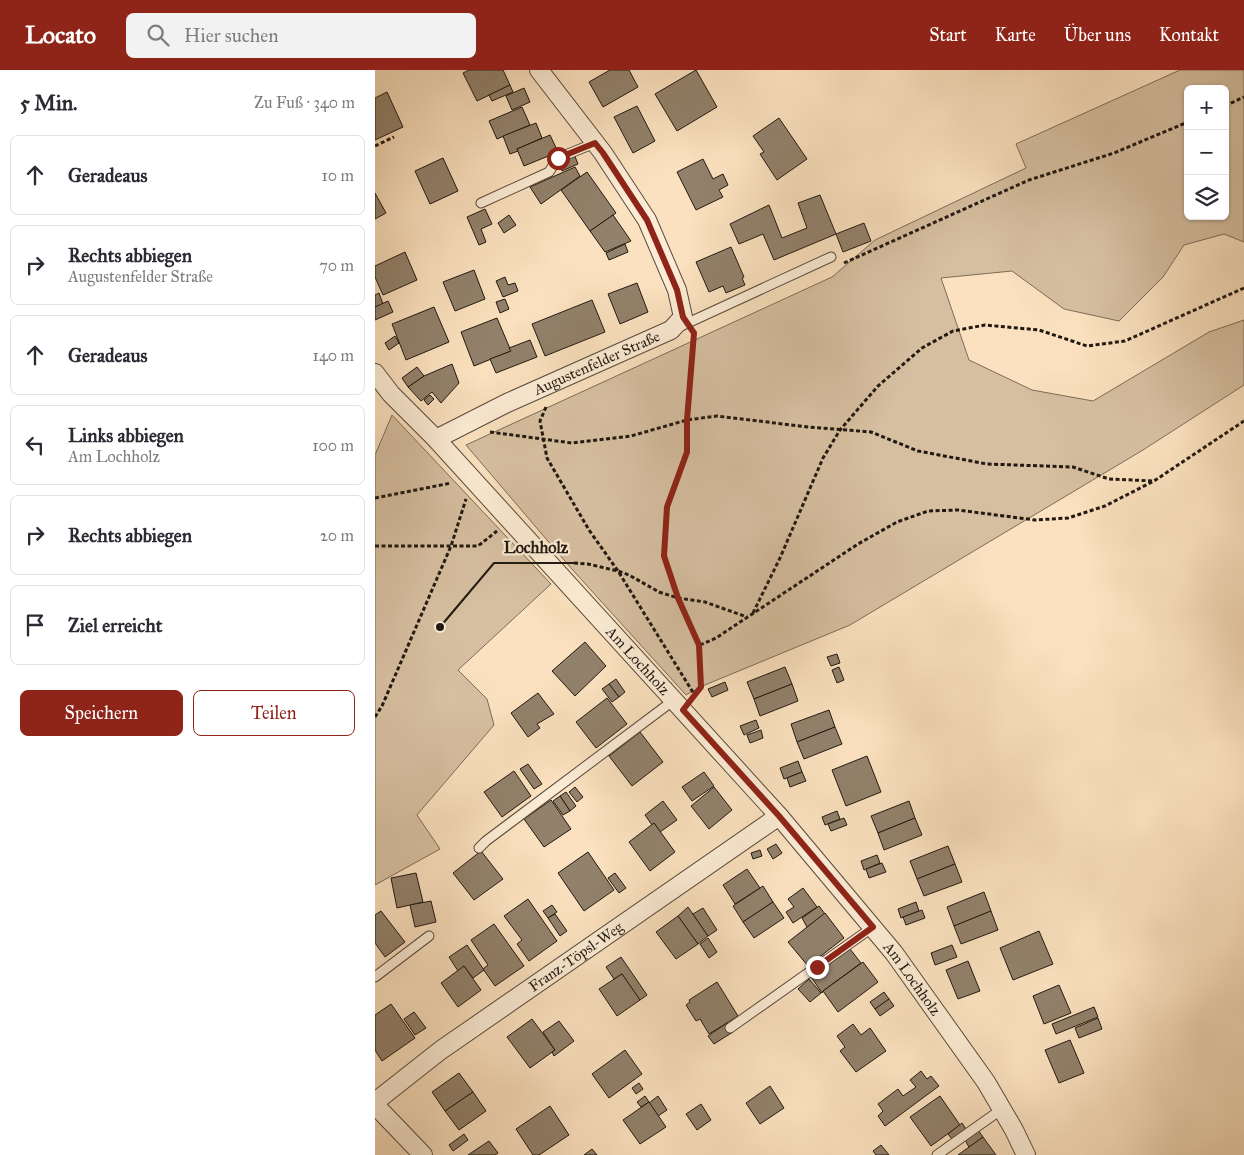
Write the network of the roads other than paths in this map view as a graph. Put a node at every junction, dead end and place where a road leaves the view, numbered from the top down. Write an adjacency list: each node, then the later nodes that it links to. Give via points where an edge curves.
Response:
1 (539, 70): 2 (street, Augustenfelder Straße)
2 (595, 143): 3 (lane, via 558,158 549,172); 5 (street, Augustenfelder Straße, via 647,220 677,290 683,317)
3 (481, 203)
4 (831, 257): 5 (lane)
5 (679, 327): 7 (street, Augustenfelder Straße, via 507,403)
6 (375, 373): 7 (street, Am Lochholz, via 391,394)
7 (436, 439): 8 (street, Am Lochholz)
8 (679, 705): 9 (street, Am Lochholz); 10 (lane, via 568,778)
9 (779, 816): 11 (street, Am Lochholz); 15 (street, Franz-Töpsl-Weg, via 441,1050)
10 (479, 848)
11 (873, 927): 14 (lane); 16 (street, Am Lochholz, via 945,1024)
12 (429, 936): 13 (lane)
13 (375, 977)
14 (730, 1028)
15 (375, 1103): 17 (street)
16 (1002, 1109): 18 (lane); 19 (street, Am Lochholz)
17 (423, 1155)
18 (937, 1155)
19 (1026, 1155)

